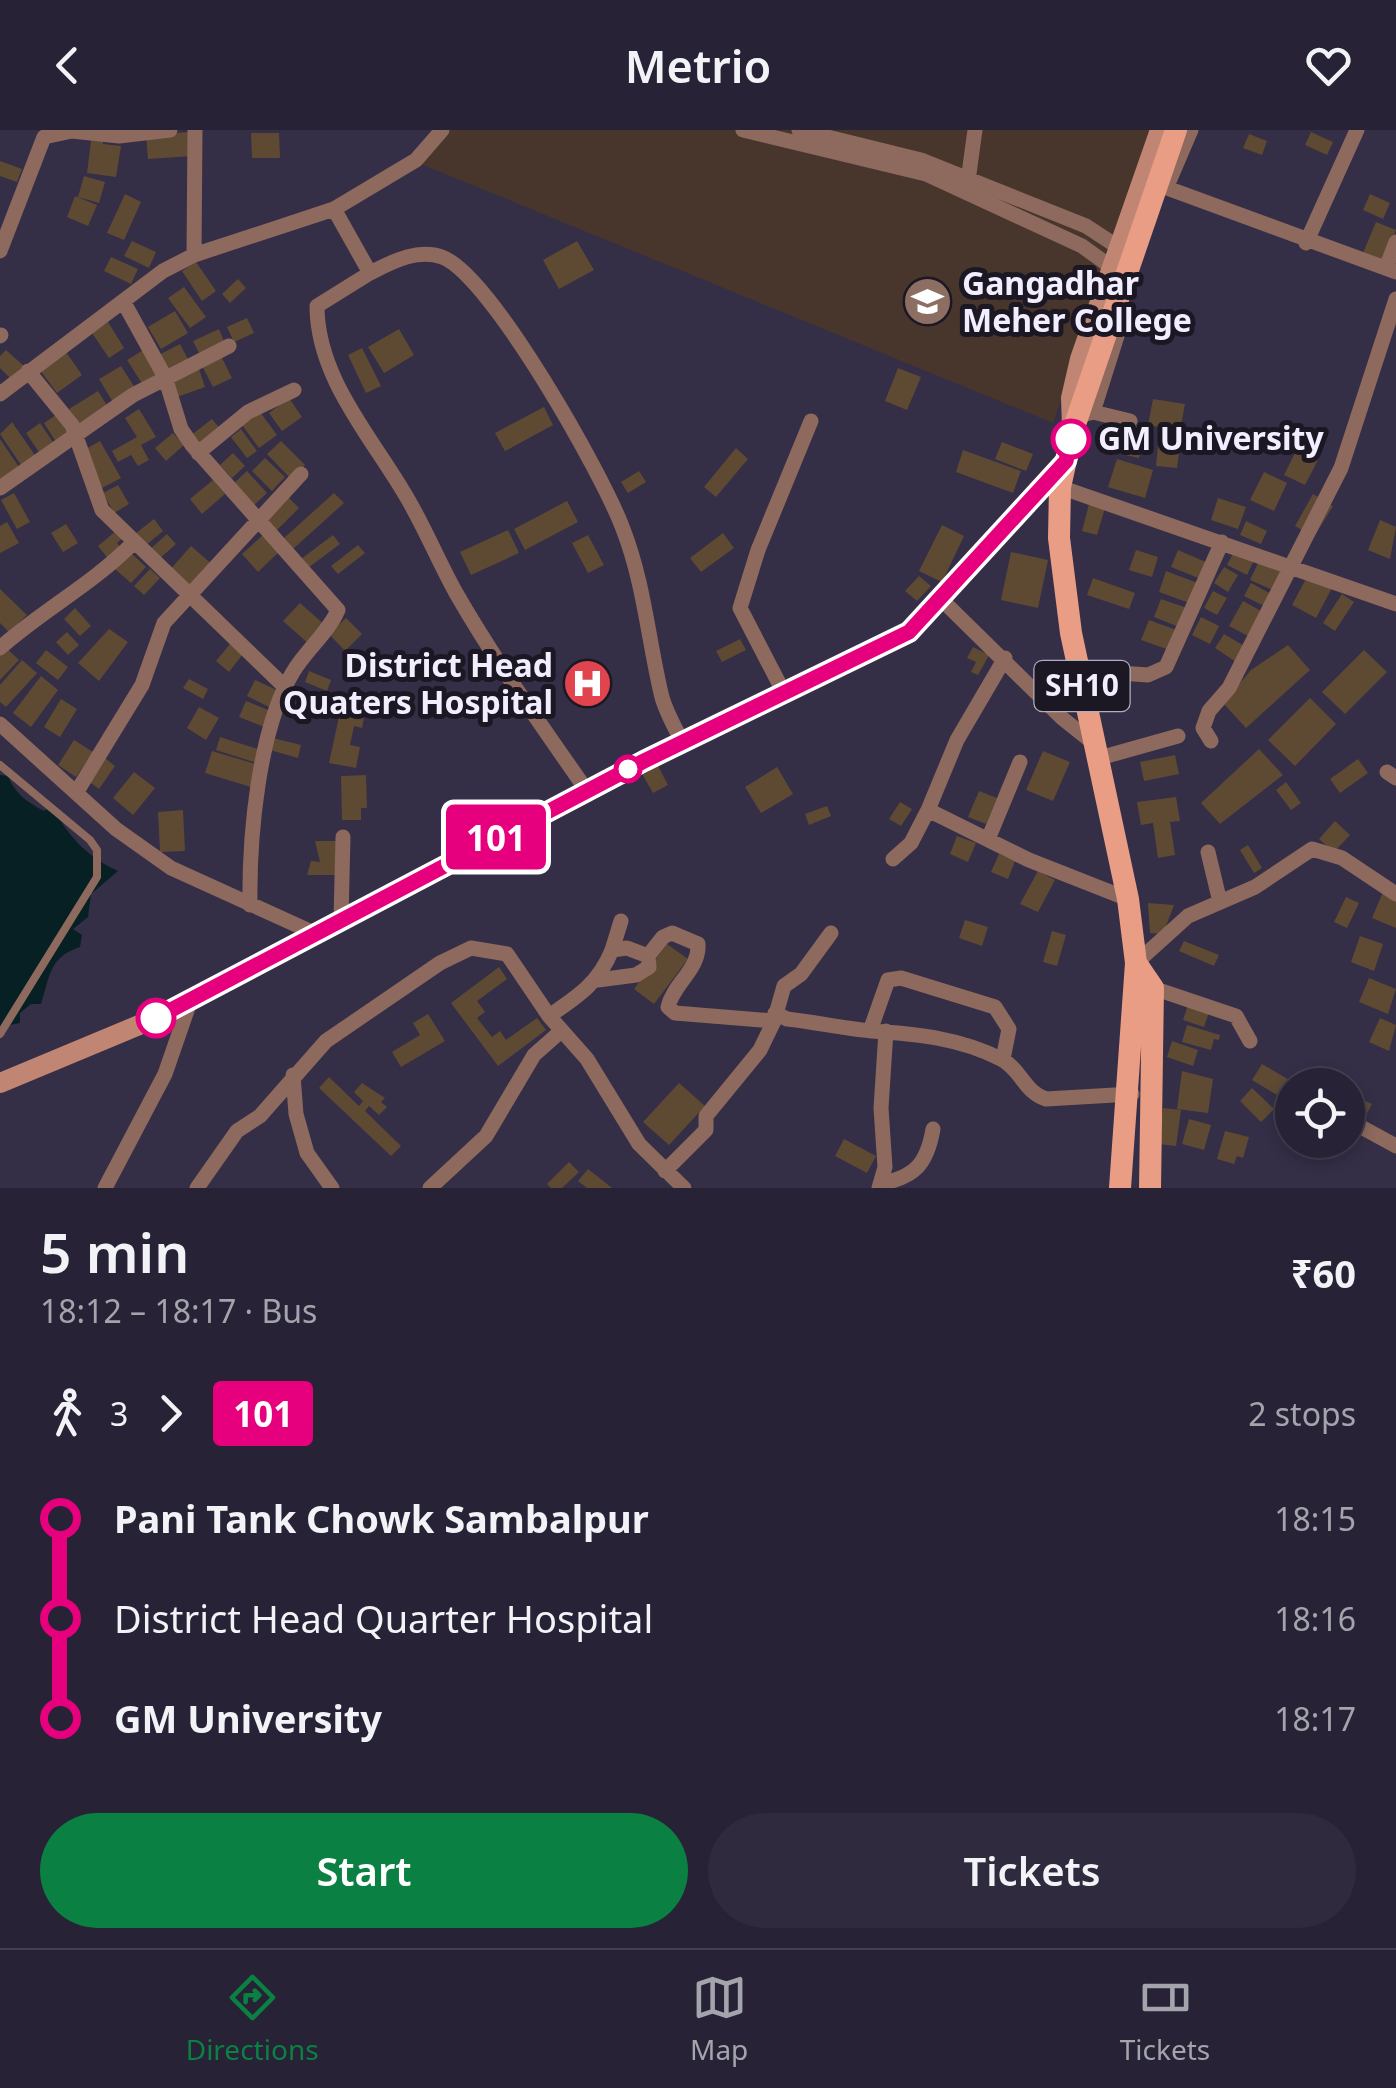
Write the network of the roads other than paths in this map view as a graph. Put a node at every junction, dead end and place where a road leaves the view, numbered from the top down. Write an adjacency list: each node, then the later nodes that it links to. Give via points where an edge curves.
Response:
1 (170, 130): 11 (street)
2 (195, 130): 18 (street)
3 (442, 130): 14 (street, via 416,160)
4 (743, 130): 19 (street, via 926,174)
5 (799, 130): 12 (street, via 888,150)
6 (975, 130): 12 (street)
7 (1160, 130): 19 (street)
8 (1176, 130): 29 (main road, SH10)
9 (1191, 130): 13 (street)
10 (1357, 130): 15 (street)
11 (117, 133): 17 (street, via 44,137)
12 (968, 180): 19 (street, via 1086,226)
13 (1167, 188): 15 (street); 29 (street)
14 (334, 209): 18 (street); 21 (street)
15 (1306, 242): 20 (street)
16 (1396, 242): 20 (street)
17 (0, 251)
18 (194, 255): 23 (street)
19 (1114, 257): 29 (street, via 1071,398)
20 (1391, 270)
21 (370, 273): 53 (street, via 422,254 448,260 542,372 622,526 643,591 661,694); 57 (street, via 317,306 328,362 456,593)
22 (1396, 298): 41 (street, via 1342,468)
23 (123, 301): 25 (street); 26 (street)
24 (229, 346): 26 (street)
25 (28, 371): 28 (street); 32 (street)
26 (165, 378): 32 (street); 33 (street, via 181,429)
27 (294, 390): 33 (street, via 248,412)
28 (0, 394)
29 (1081, 418): 31 (street); 34 (main road, SH10)
30 (811, 421): 49 (street, via 740,608)
31 (1130, 421)
32 (74, 435): 37 (street); 39 (street, via 102,510)
33 (198, 453): 38 (street)
34 (1066, 461): 36 (main road, SH10); 43 (street)
35 (302, 474): 38 (street)
36 (1060, 486): 40 (street); 47 (main road, SH10, via 1062,569)
37 (0, 488)
38 (258, 520): 42 (street); 48 (street, via 338,610)
39 (134, 542): 42 (street); 45 (street, via 88,586)
40 (1222, 542): 41 (street); 47 (street, via 1166,667 1148,674)
41 (1293, 566): 44 (street); 52 (street, via 1229,688 1209,711 1203,728)
42 (189, 596): 48 (street); 58 (street, via 164,624 142,686)
43 (942, 600): 46 (street); 49 (street, via 909,632)
44 (1396, 604)
45 (0, 648)
46 (1005, 658): 54 (street); 59 (street, via 957,740)
47 (1079, 670): 54 (main road, SH10)
48 (286, 688): 67 (street, via 256,806)
49 (784, 693): 53 (street)
50 (0, 724): 58 (street)
51 (1178, 736): 54 (street)
52 (1210, 740)
53 (682, 742): 57 (street)
54 (1094, 750): 65 (main road, SH10)
55 (1020, 762): 61 (street)
56 (0, 765): 82 (lane, via 90,840 99,862 97,876)
57 (587, 790): 68 (street)
58 (76, 793): 67 (street, via 170,868)
59 (928, 810): 61 (street); 63 (street)
60 (344, 836): 68 (street)
61 (988, 837): 65 (street)
62 (1208, 852): 66 (street)
63 (894, 859)
64 (1396, 894): 66 (street, via 1342,858 1312,850)
65 (1128, 900): 74 (main road, SH10)
66 (1220, 902): 74 (street, via 1188,916)
67 (250, 905): 71 (street)
68 (341, 919): 71 (street)
69 (621, 921): 72 (street)
70 (831, 933): 79 (street, via 784,986)
71 (314, 934): 77 (street)
72 (612, 950): 73 (street); 75 (street)
73 (648, 956): 75 (street, via 649,967 636,975); 79 (street, via 672,933 698,944 699,954 671,994 668,1007 675,1013)
74 (1136, 963): 76 (main road, SH10); 87 (main road); 100 (main road, via 1144,1018)
75 (598, 980): 78 (street)
76 (1153, 988): 83 (street, via 1236,1016); 88 (main road)
77 (191, 998): 86 (street); 94 (street, via 165,1074)
78 (549, 1016): 81 (street); 85 (street, via 507,954 470,948 326,1040)
79 (774, 1017): 80 (street); 92 (street, via 760,1050 706,1116 706,1130)
80 (878, 1031): 84 (street, via 918,1032); 84 (street, via 888,980 901,978 995,1007 1009,1028); 93 (street, via 885,1167)
81 (560, 1032): 92 (street, via 587,1059 638,1144); 97 (street, via 534,1055 486,1136)
82 (0, 1034)
83 (1250, 1042)
84 (1003, 1059): 87 (street, via 1035,1096)
85 (293, 1075): 95 (street, via 260,1116 237,1131); 96 (street, via 307,1153)
86 (0, 1082)
87 (1126, 1094): 88 (street); 99 (main road)
88 (1153, 1094): 101 (main road)
89 (933, 1129): 93 (street, via 923,1166)
90 (1365, 1129): 91 (street)
91 (1396, 1146)
92 (665, 1171): 98 (street)
93 (879, 1186)
94 (105, 1188)
95 (197, 1188)
96 (332, 1188)
97 (430, 1188)
98 (684, 1188)
99 (1120, 1188)
100 (1136, 1188)
101 (1150, 1188)

